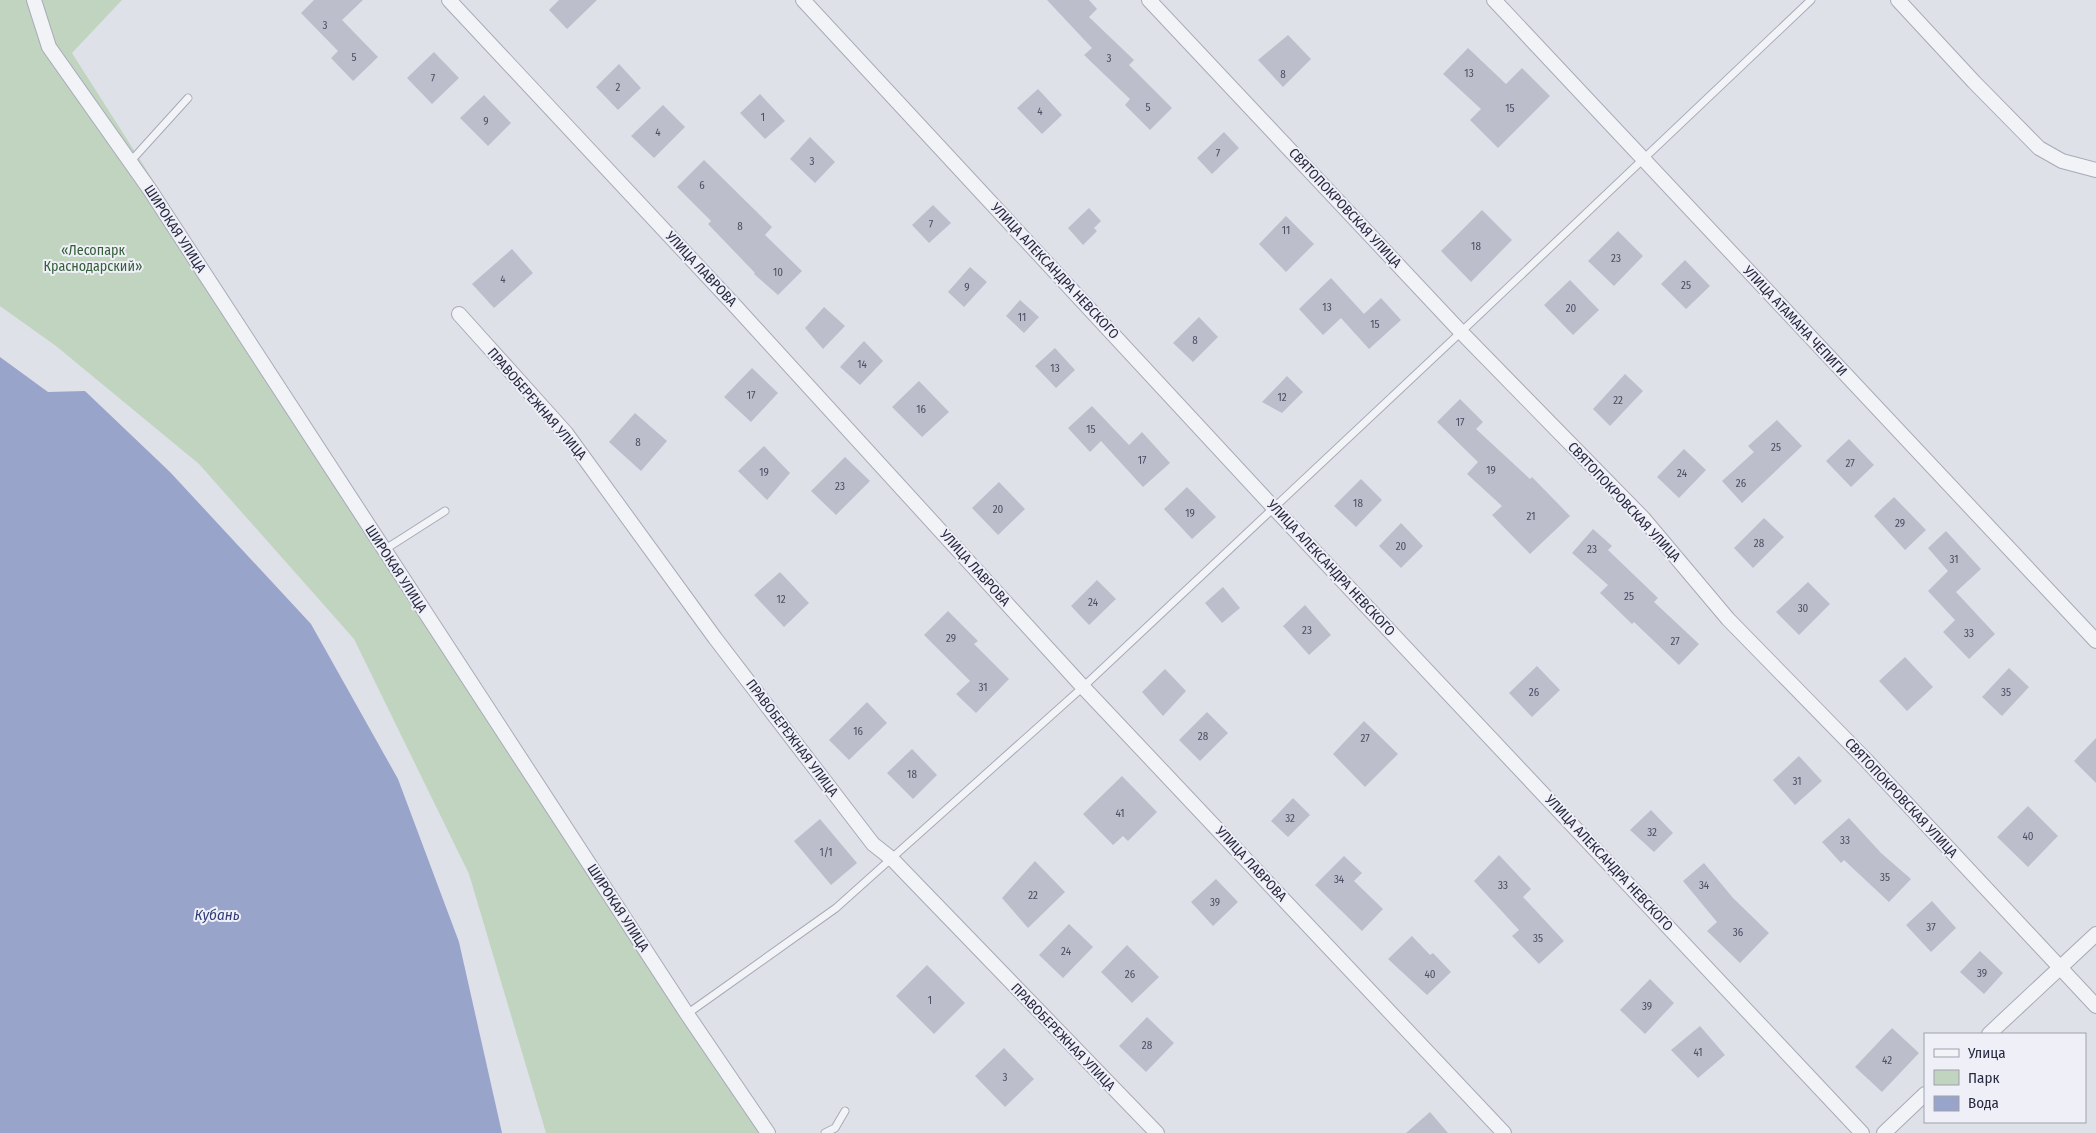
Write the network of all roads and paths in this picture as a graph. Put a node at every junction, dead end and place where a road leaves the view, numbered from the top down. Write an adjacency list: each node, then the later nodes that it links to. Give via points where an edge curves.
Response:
1 (34, 0): 10 (street, ШИРОКАЯ УЛИЦА, via 49,47)
2 (449, 0): 18 (street, УЛИЦА ЛАВРОВА, via 738,308)
3 (803, 0): 14 (street, УЛИЦА АЛЕКСАНДРА НЕВСКОГО)
4 (1149, 0): 13 (street, СВЯТОПОКРОВСКАЯ УЛИЦА)
5 (1494, 0): 9 (street, УЛИЦА АТАМАНА ЧЕПИГИ)
6 (1811, 0): 9 (lane)
7 (1898, 0): 11 (street, via 2039,148 2062,161)
8 (188, 98): 10 (lane)
9 (1642, 159): 13 (lane); 17 (street, УЛИЦА АТАМАНА ЧЕПИГИ)
10 (130, 162): 16 (street, ШИРОКАЯ УЛИЦА)
11 (2096, 170)
12 (459, 314): 19 (street, ПРАВОБЕРЕЖНАЯ УЛИЦА, via 566,433 715,638 873,844)
13 (1461, 332): 14 (lane); 21 (street, СВЯТОПОКРОВСКАЯ УЛИЦА, via 1643,518 1728,619 1866,760)
14 (1274, 508): 18 (lane); 31 (street, УЛИЦА АЛЕКСАНДРА НЕВСКОГО)
15 (446, 511): 16 (lane)
16 (384, 550): 23 (street, ШИРОКАЯ УЛИЦА)
17 (2096, 641)
18 (1083, 687): 19 (lane); 30 (street, УЛИЦА ЛАВРОВА)
19 (892, 859): 23 (lane, via 836,908); 29 (street, ПРАВОБЕРЕЖНАЯ УЛИЦА)
20 (2096, 934): 21 (street)
21 (2059, 968): 22 (street, СВЯТОПОКРОВСКАЯ УЛИЦА); 24 (street)
22 (2096, 1006)
23 (687, 1014): 27 (street, ШИРОКАЯ УЛИЦА)
24 (1989, 1033)
25 (1924, 1095): 32 (street)
26 (845, 1111): 28 (lane, via 835,1128)
27 (768, 1133)
28 (825, 1133)
29 (1157, 1133)
30 (1504, 1133)
31 (1862, 1133)
32 (1884, 1133)

